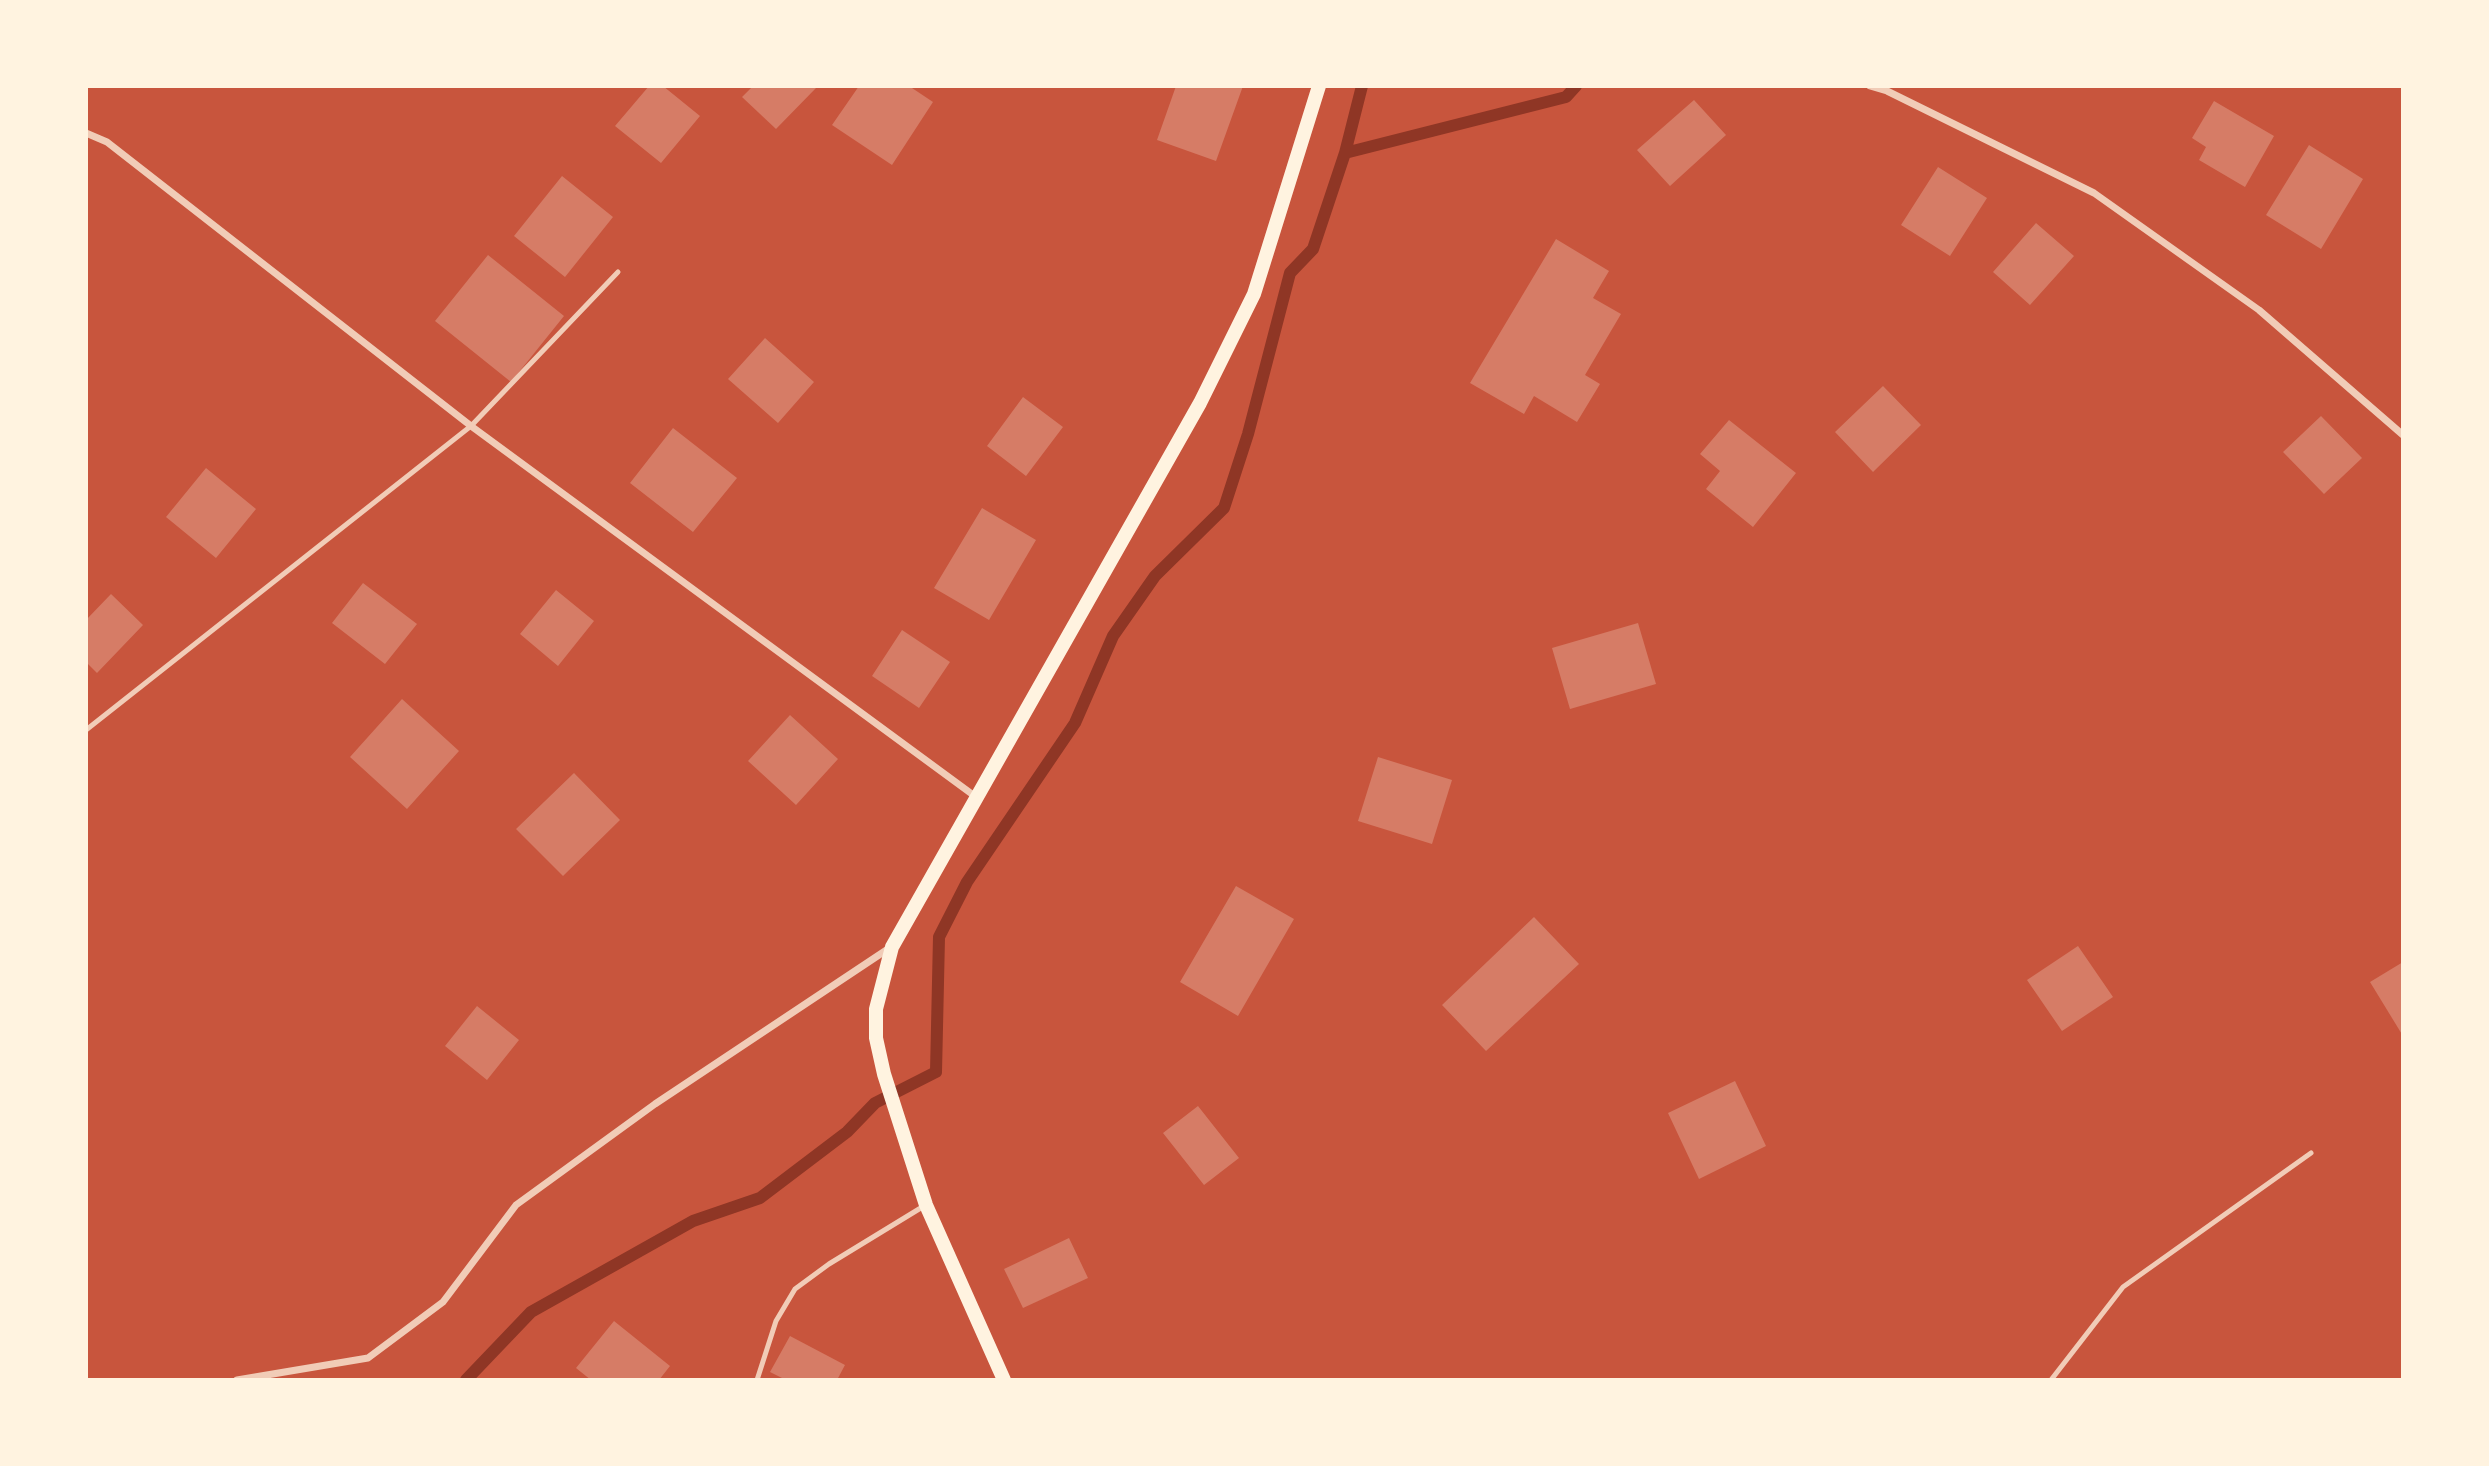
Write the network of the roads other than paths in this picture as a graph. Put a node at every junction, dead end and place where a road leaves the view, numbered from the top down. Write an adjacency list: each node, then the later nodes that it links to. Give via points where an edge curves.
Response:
1 (1319, 86): 8 (main road, via 1254,294 1200,403)
2 (1870, 86): 6 (street, via 2094,193 2259,310)
3 (86, 133): 5 (street, via 107,142)
4 (618, 272): 5 (lane)
5 (471, 426): 7 (lane); 8 (street)
6 (2403, 435)
7 (86, 730)
8 (976, 797): 9 (main road)
9 (892, 947): 11 (main road, via 876,1009 876,1038); 12 (street, via 655,1104 516,1205 443,1302 368,1358)
10 (2311, 1153): 15 (lane, via 2123,1287)
11 (926, 1205): 13 (lane, via 796,1289 776,1321); 14 (main road)
12 (237, 1380)
13 (757, 1380)
14 (1004, 1380)
15 (2051, 1380)

